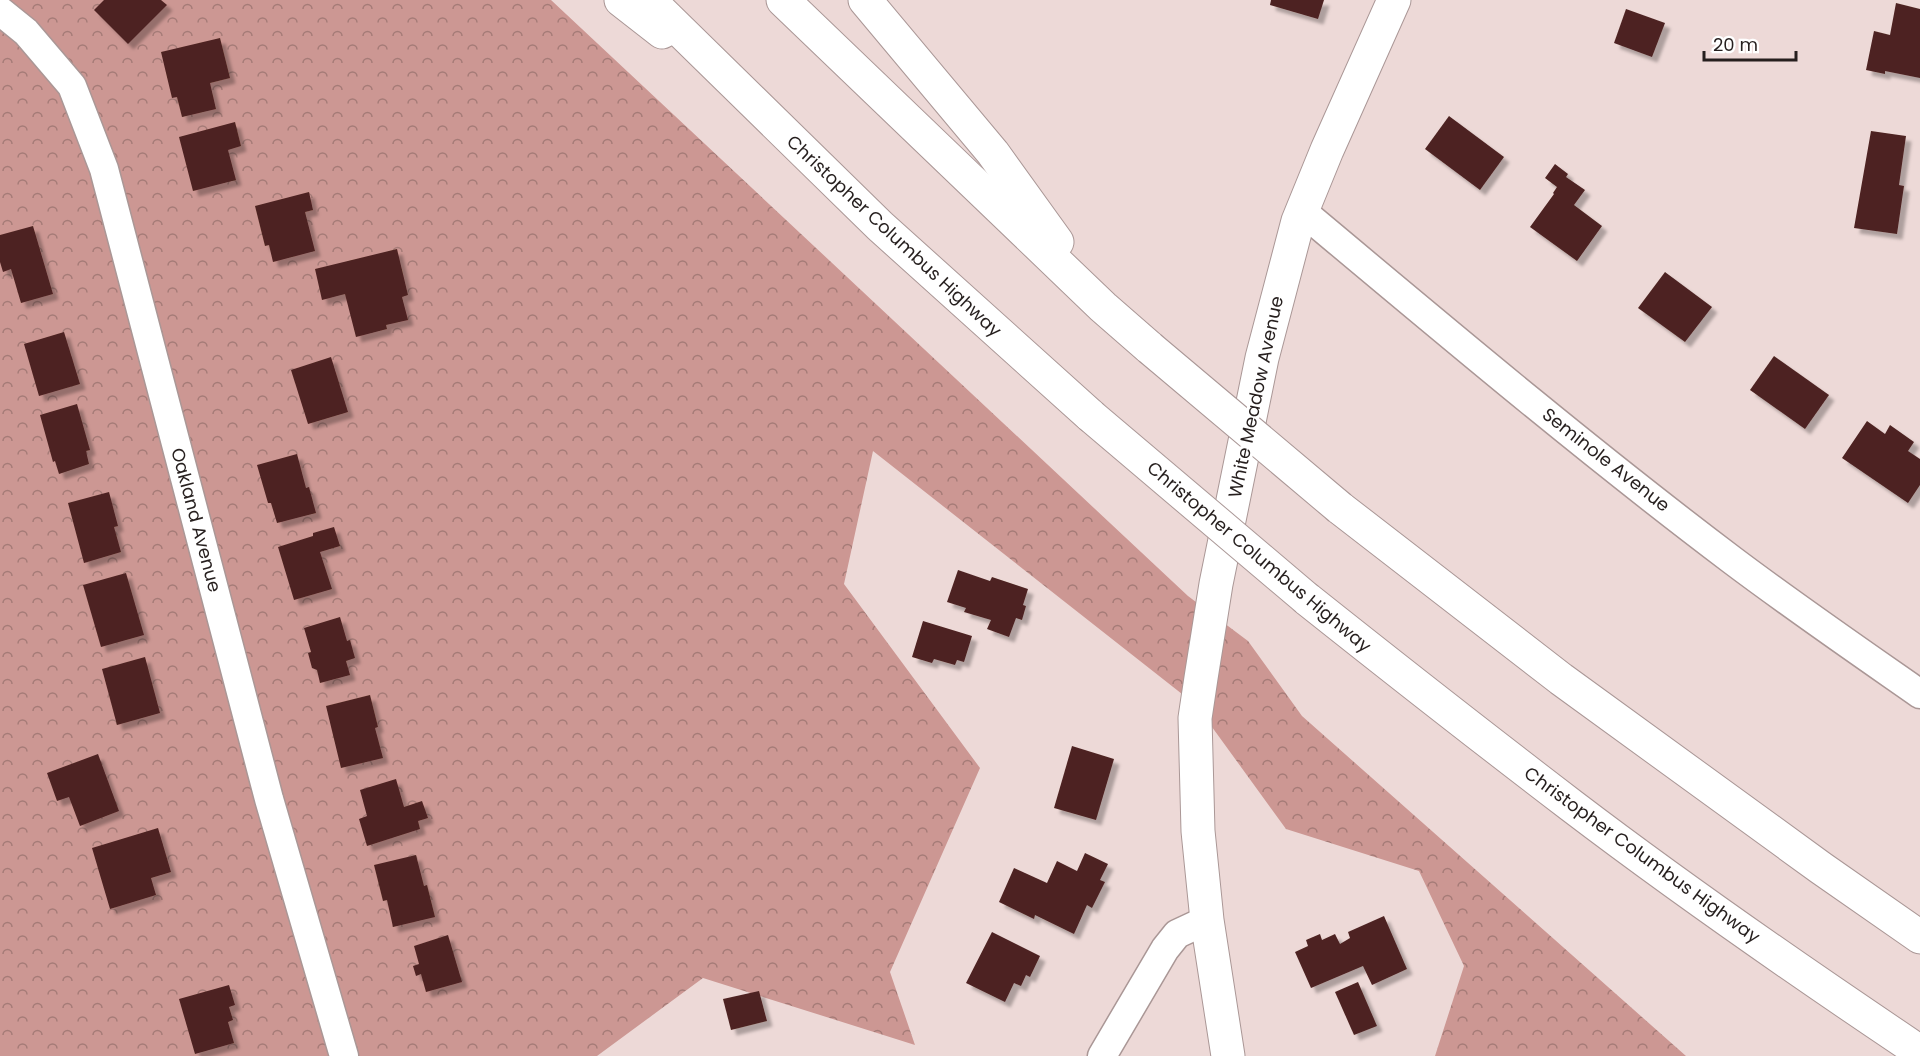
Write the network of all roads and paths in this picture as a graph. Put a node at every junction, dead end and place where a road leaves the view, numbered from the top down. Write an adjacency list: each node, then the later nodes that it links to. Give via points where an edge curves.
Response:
1 (621, 0): 7 (main road)
2 (649, 0): 7 (main road, Christopher Columbus Highway)
3 (783, 0): 9 (main road)
4 (865, 0): 9 (main road, via 993,153)
5 (1394, 0): 8 (main road, White Meadow Avenue)
6 (0, 11): 14 (street, Oakland Avenue, via 26,32 72,86 104,169 269,799)
7 (746, 97): 13 (main road, Christopher Columbus Highway, bridge, via 880,226 1091,416 1307,600 1653,866)
8 (1302, 212): 10 (street, Seminole Avenue, via 1522,394 1731,559); 11 (main road, White Meadow Avenue, via 1262,358 1216,584 1197,710 1198,831)
9 (1103, 307): 12 (main road, bridge, via 1340,508 1561,679)
10 (1920, 694)
11 (1207, 921): 15 (street, via 1177,934 1165,949); 16 (main road, White Meadow Avenue)
12 (1920, 937)
13 (1920, 1052)
14 (344, 1056)
15 (1102, 1056)
16 (1228, 1056)

